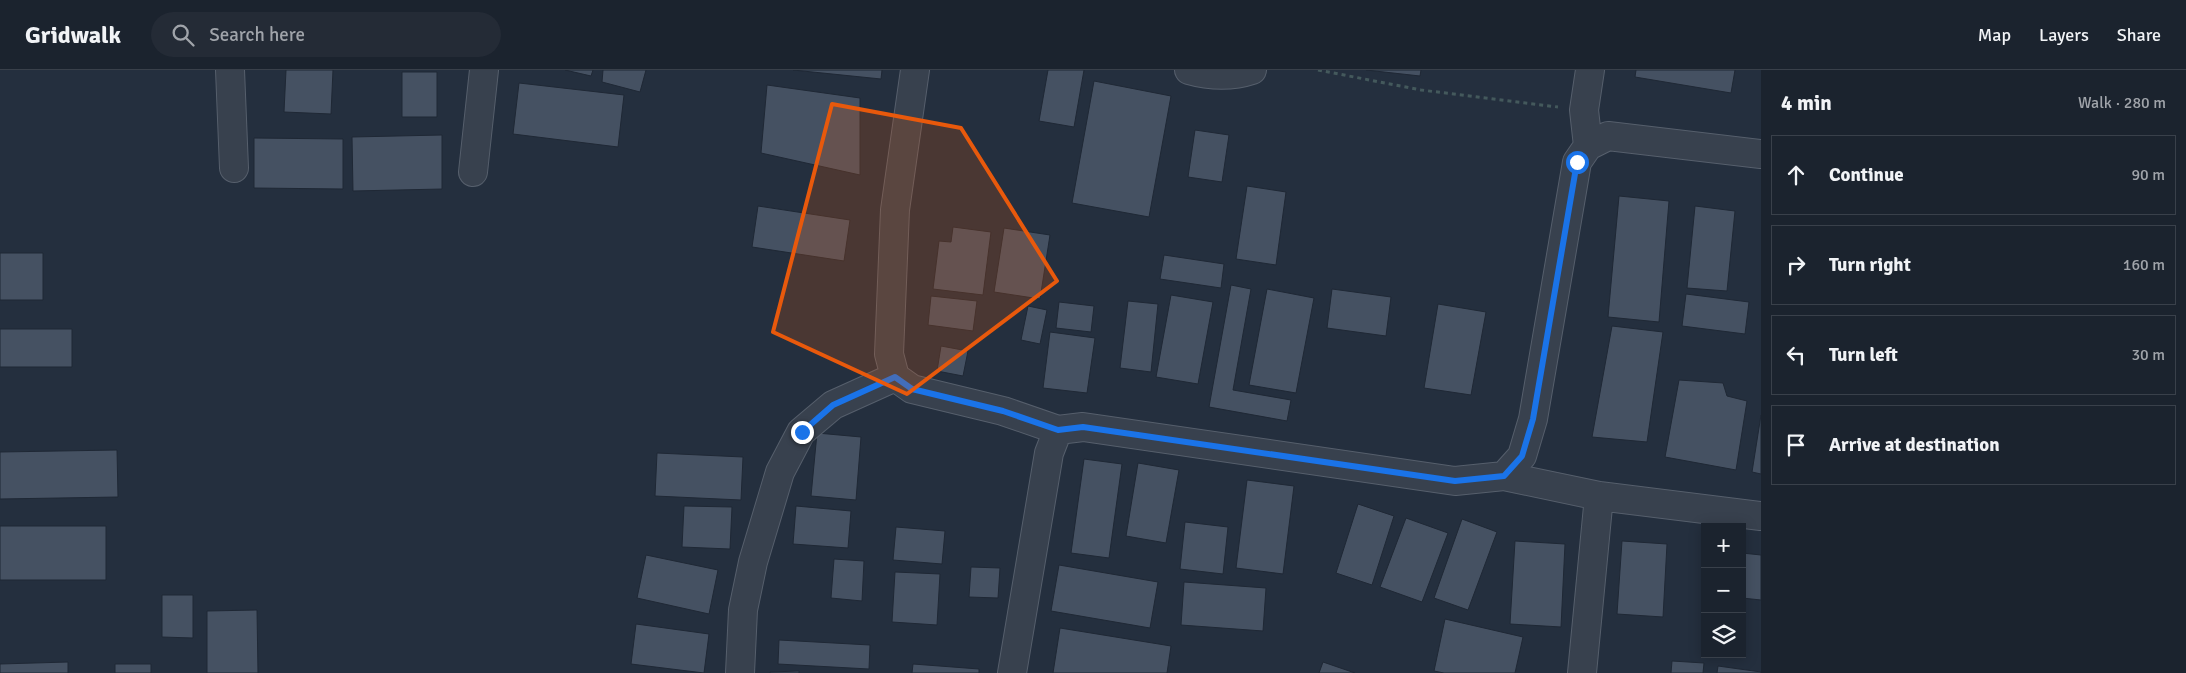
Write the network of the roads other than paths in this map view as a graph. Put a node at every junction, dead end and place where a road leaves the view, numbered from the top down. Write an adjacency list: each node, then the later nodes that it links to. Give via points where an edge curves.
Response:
1 (230, 70): 9 (street)
2 (484, 70): 10 (street)
3 (915, 70): 11 (street, via 895,210 889,354)
4 (1189, 70): 5 (street, via 1208,75)
5 (1252, 70)
6 (1590, 70): 7 (street, via 1584,110)
7 (1588, 146): 8 (street, via 1608,136); 13 (street, via 1577,162 1533,419 1522,456)
8 (1761, 154)
9 (234, 168)
10 (473, 172)
11 (895, 377): 12 (street, via 912,389 1003,411); 16 (street, via 833,405 802,432 780,472 753,562 743,610)
12 (1058, 430): 13 (street, via 1083,427 1455,481); 17 (street, via 1049,453)
13 (1504, 476): 14 (street)
14 (1598, 496): 15 (street); 18 (street)
15 (1761, 516)
16 (740, 673)
17 (1012, 673)
18 (1582, 673)

